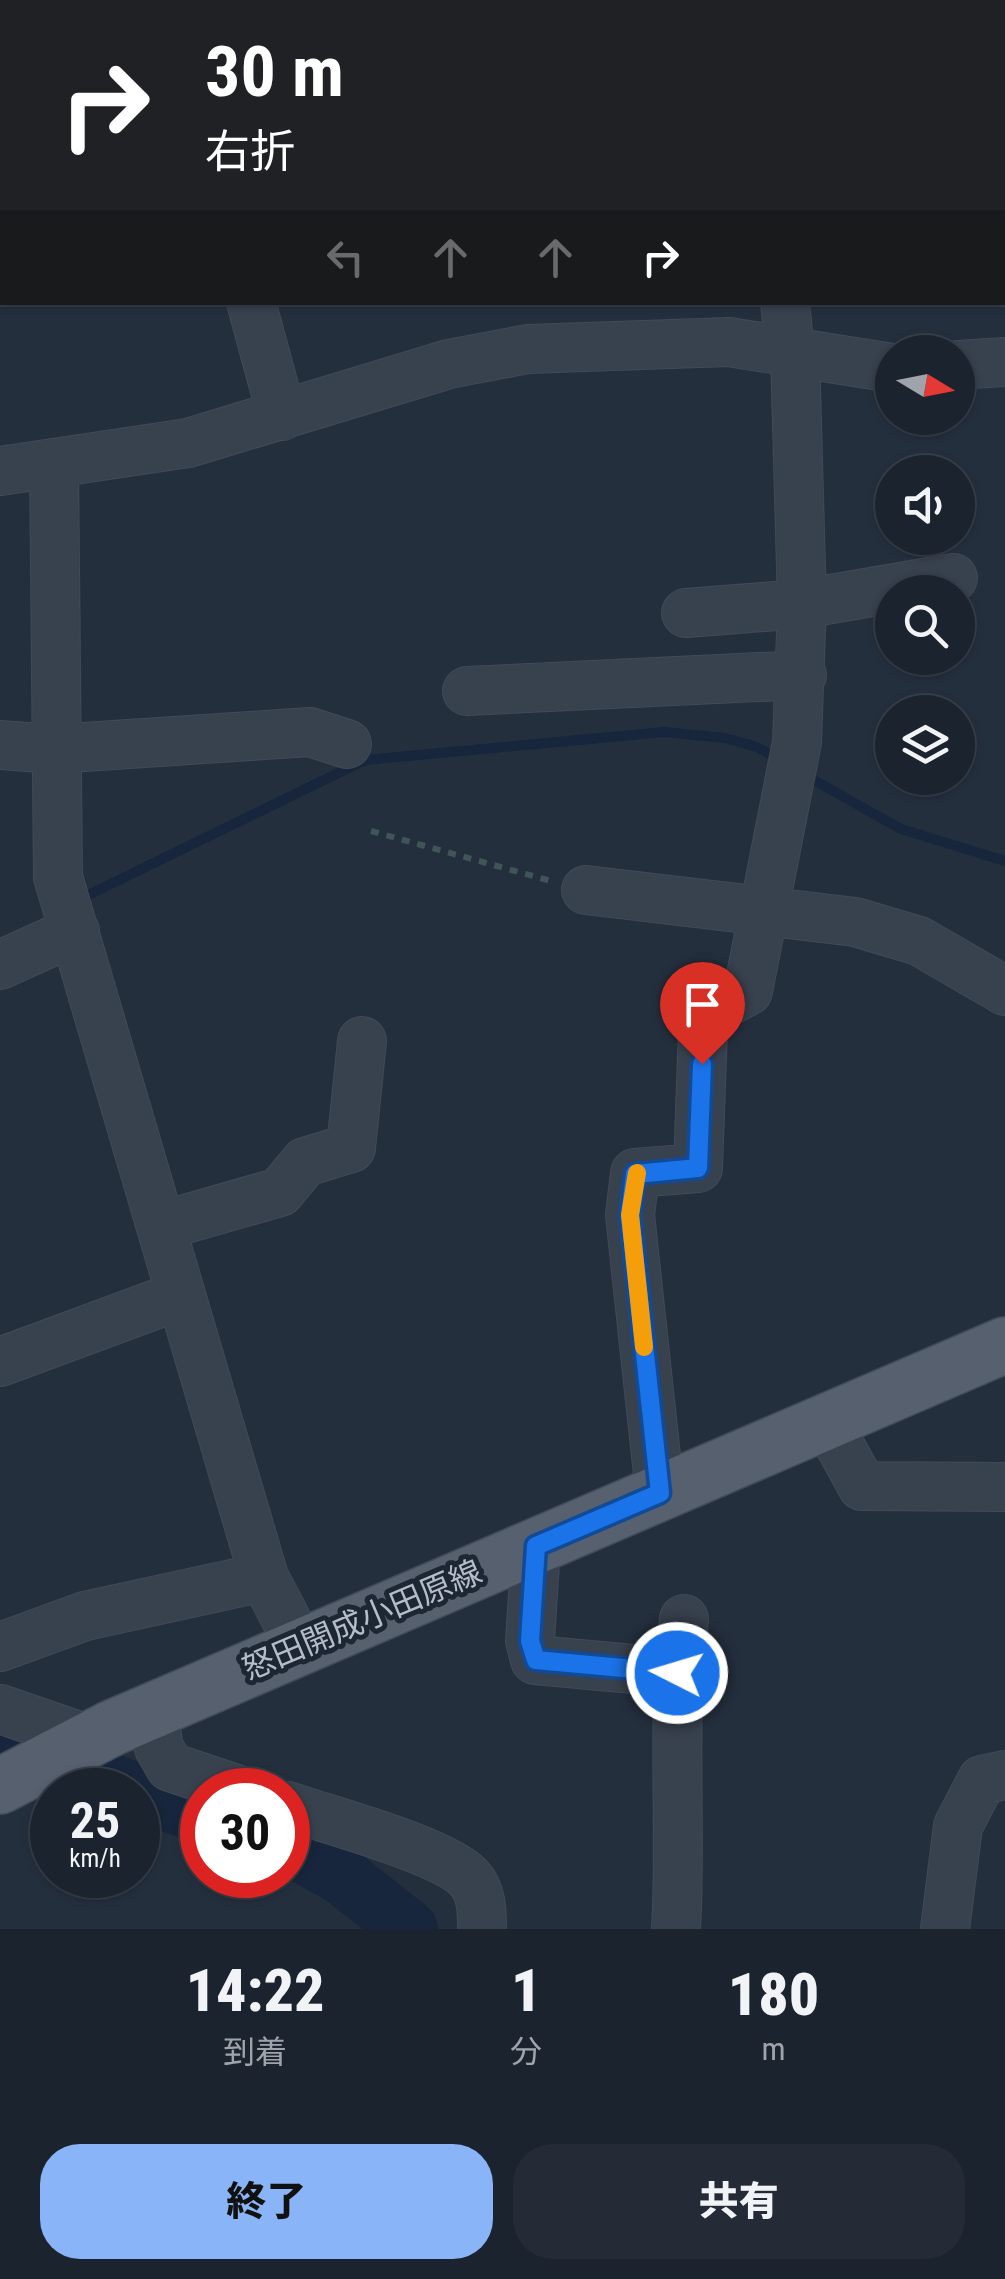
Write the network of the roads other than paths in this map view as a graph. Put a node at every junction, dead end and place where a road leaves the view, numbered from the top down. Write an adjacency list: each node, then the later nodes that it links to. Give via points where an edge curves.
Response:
1 (251, 305): 7 (street)
2 (785, 305): 3 (street)
3 (792, 352): 6 (street); 7 (street, via 730,342 528,349 449,364); 11 (street)
4 (1005, 362): 5 (street)
5 (975, 364)
6 (875, 365)
7 (282, 416): 8 (street, via 188,443)
8 (54, 463): 9 (street); 17 (street)
9 (0, 471)
10 (875, 591): 11 (street)
11 (802, 604): 12 (street); 13 (street)
12 (686, 613)
13 (802, 675): 14 (street); 19 (street, via 797,742)
14 (466, 691)
15 (347, 744): 17 (street, via 310,732)
16 (0, 746): 17 (street)
17 (54, 749): 20 (street, via 58,878)
18 (586, 890): 19 (street)
19 (764, 912): 22 (street, via 856,922 918,941); 30 (street, via 748,991 712,1010 703,1028 698,1168 635,1174 630,1215)
20 (75, 931): 21 (street); 24 (street)
21 (0, 965)
22 (1005, 990)
23 (362, 1041): 24 (street, via 351,1148 305,1162 280,1192)
24 (160, 1226): 25 (street)
25 (181, 1295): 27 (street); 32 (street)
26 (1005, 1345): 28 (main road, 怒田開成小田原線)
27 (0, 1362)
28 (827, 1422): 29 (street, via 862,1486); 30 (main road, 怒田開成小田原線)
29 (1005, 1487)
30 (660, 1493): 31 (main road, 怒田開成小田原線)
31 (536, 1546): 34 (main road, 怒田開成小田原線); 36 (street, via 530,1641 536,1660)
32 (264, 1577): 34 (street); 35 (street, via 85,1616)
33 (684, 1619): 36 (street)
34 (300, 1646): 38 (main road, 怒田開成小田原線)
35 (0, 1647)
36 (677, 1673): 45 (street)
37 (0, 1709): 39 (street)
38 (153, 1710): 39 (main road, 怒田開成小田原線); 40 (street, via 160,1748 170,1767)
39 (85, 1743): 42 (main road, 怒田開成小田原線)
40 (180, 1770)
41 (1005, 1775): 46 (street, via 982,1780 958,1826)
42 (11, 1781)
43 (310, 1813): 44 (street, via 438,1857 469,1878 482,1902)
44 (482, 1929)
45 (676, 1929)
46 (945, 1929)

